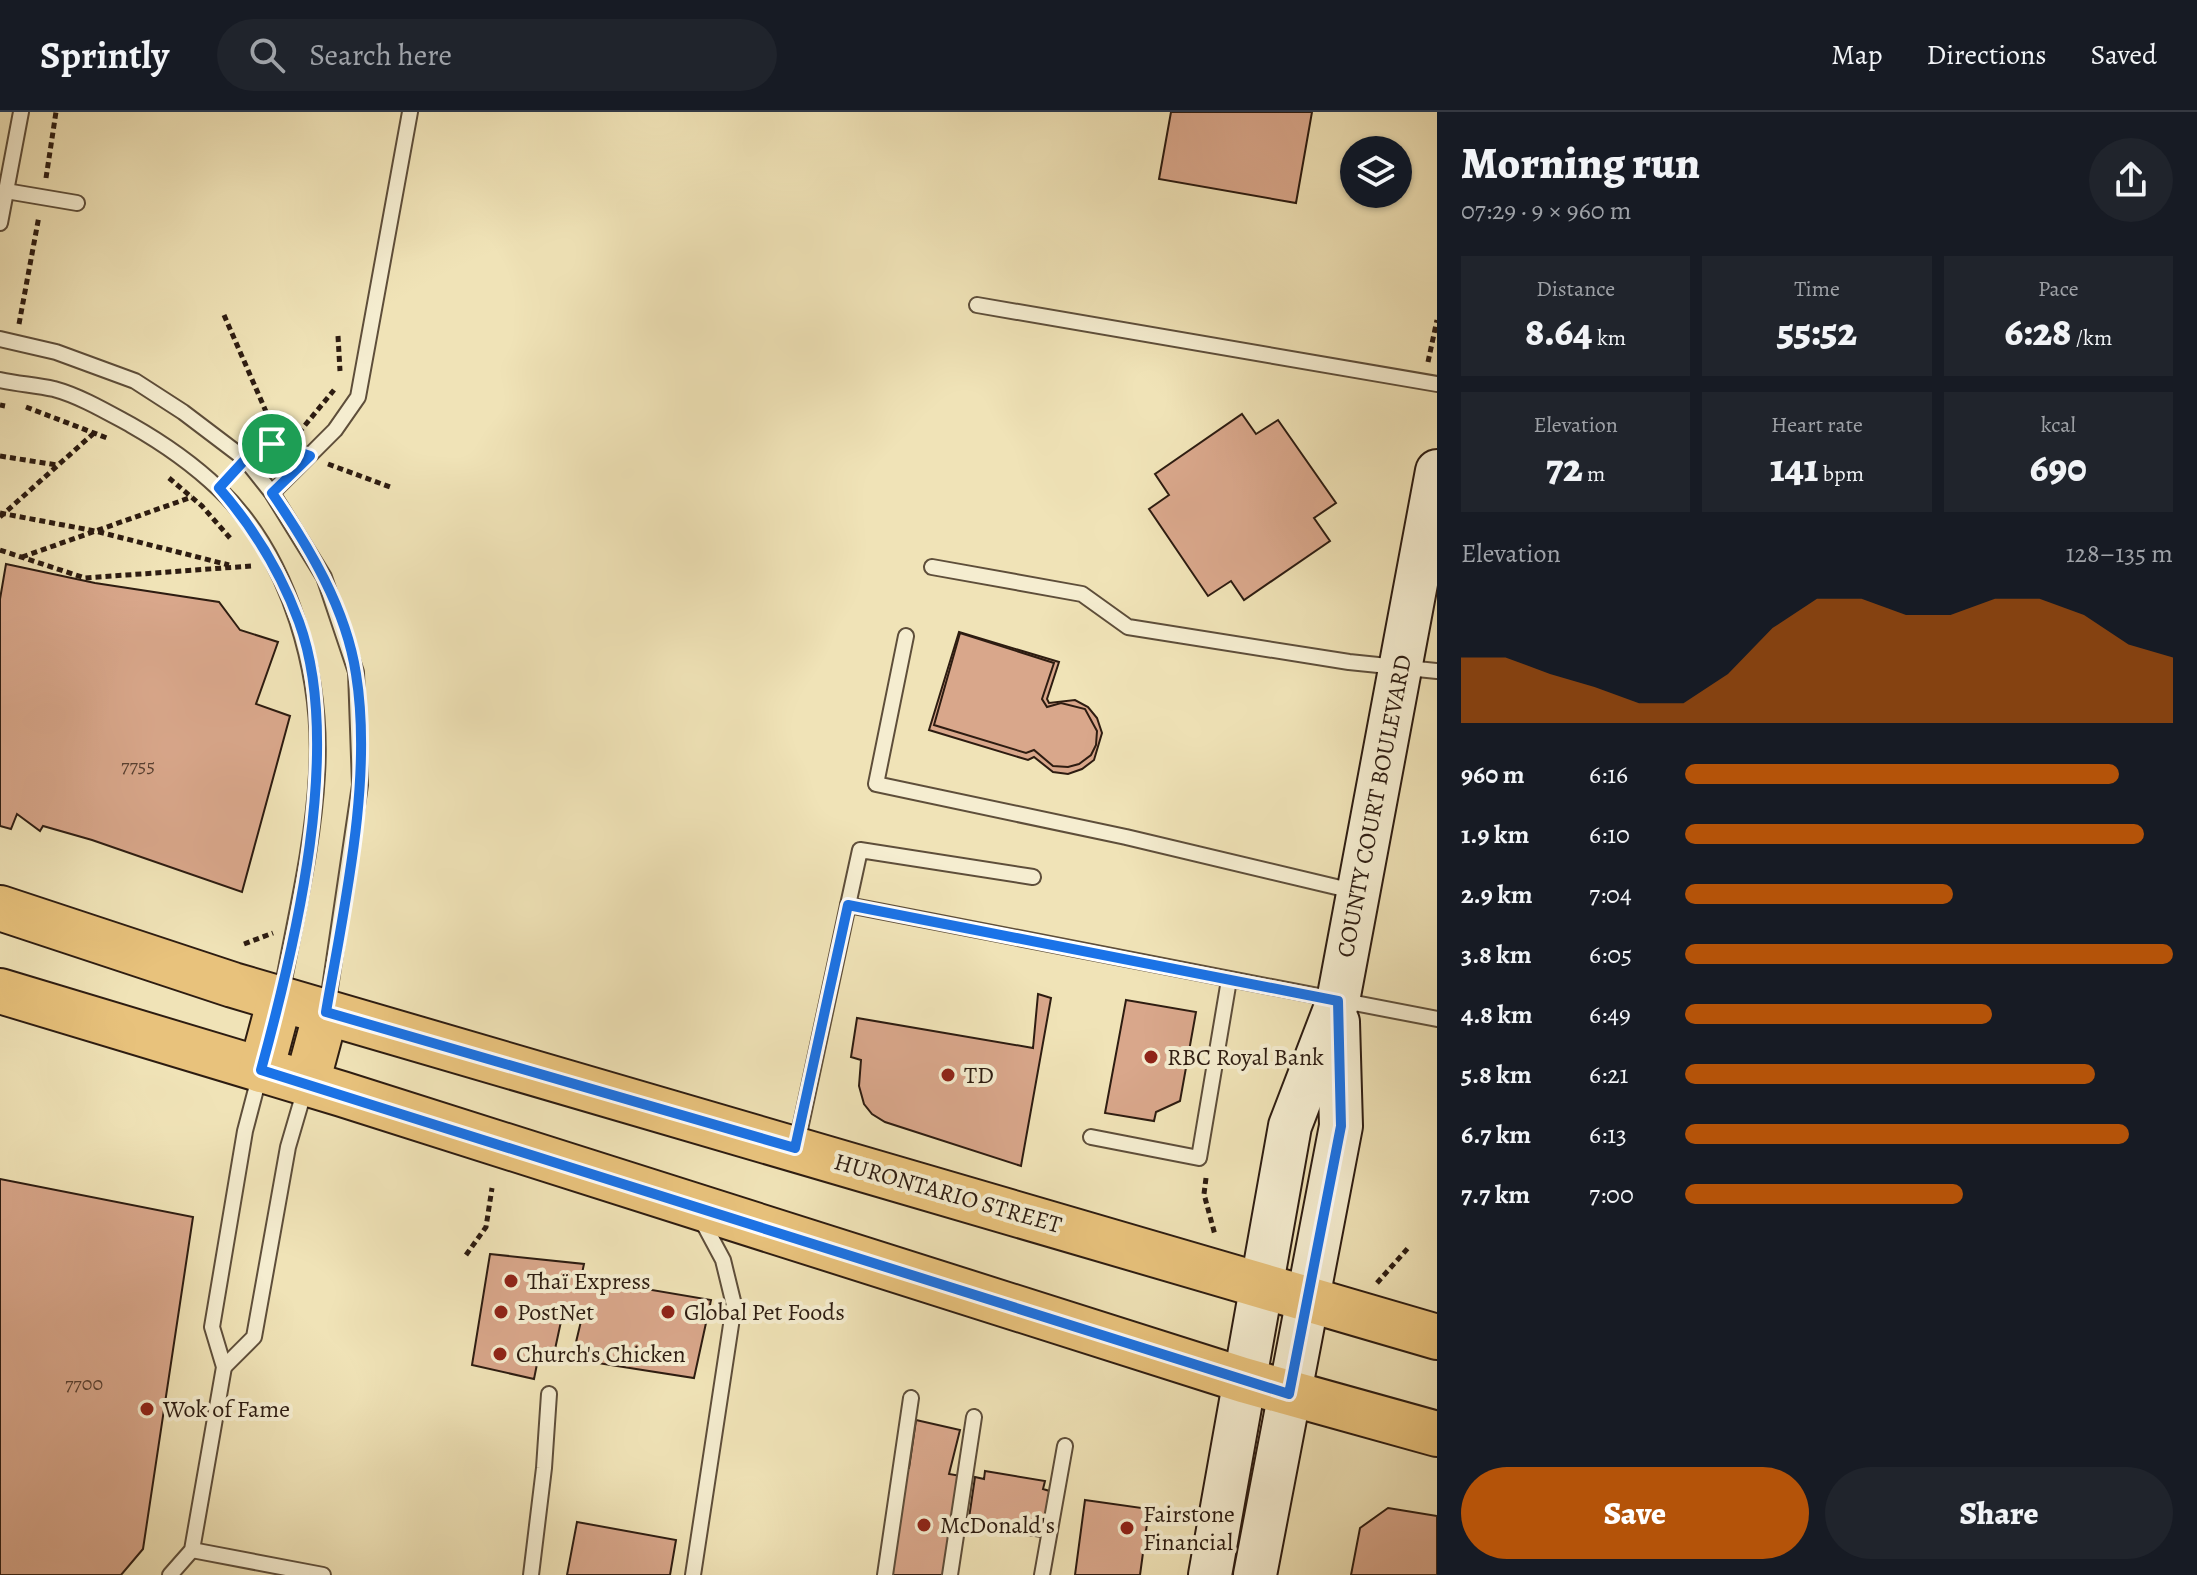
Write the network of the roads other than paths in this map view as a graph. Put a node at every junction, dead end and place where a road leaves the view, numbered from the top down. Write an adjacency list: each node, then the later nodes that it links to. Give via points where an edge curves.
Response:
1 (21, 112): 3 (lane)
2 (410, 112): 11 (lane, via 358,397 335,430)
3 (6, 191): 4 (lane); 5 (lane)
4 (77, 203)
5 (0, 223)
6 (977, 305): 9 (lane)
7 (0, 339): 11 (lane, via 56,352 135,381 245,459)
8 (0, 380): 21 (lane, via 56,389 151,436 219,488 275,568 300,624 314,693 317,772)
9 (1430, 382)
10 (1437, 471): 14 (street, COUNTY COURT BOULEVARD)
11 (272, 493): 23 (lane, via 324,577 356,672 360,785)
12 (932, 567): 14 (lane, via 1082,594 1128,627)
13 (906, 636): 16 (lane, via 876,784)
14 (1418, 669): 16 (street, COUNTY COURT BOULEVARD)
15 (1033, 877): 17 (lane, via 860,850)
16 (1357, 892): 22 (street, COUNTY COURT BOULEVARD)
17 (848, 905): 19 (lane); 28 (lane)
18 (0, 908): 21 (main road, HURONTARIO STREET)
19 (1229, 980): 22 (lane); 27 (lane, via 1199,1158)
20 (0, 991): 25 (main road)
21 (280, 999): 23 (main road, HURONTARIO STREET); 25 (main road)
22 (1338, 1001): 24 (lane); 30 (street, COUNTY COURT BOULEVARD, via 1290,1126); 31 (street, COUNTY COURT BOULEVARD, via 1341,1126)
23 (326, 1012): 26 (main road); 28 (main road, HURONTARIO STREET)
24 (1437, 1019)
25 (261, 1070): 26 (main road); 33 (lane, via 245,1131 212,1327)
26 (307, 1083): 29 (main road); 33 (lane, via 288,1147 254,1337)
27 (1091, 1137)
28 (795, 1148): 30 (main road, HURONTARIO STREET)
29 (693, 1204): 34 (main road); 45 (lane, via 723,1260 734,1305)
30 (1261, 1285): 31 (main road, HURONTARIO STREET); 34 (street, COUNTY COURT BOULEVARD)
31 (1308, 1298): 32 (main road, HURONTARIO STREET); 36 (street, COUNTY COURT BOULEVARD)
32 (1437, 1337)
33 (224, 1367): 41 (lane)
34 (1243, 1380): 36 (main road); 49 (street, COUNTY COURT BOULEVARD)
35 (549, 1394): 44 (lane)
36 (1289, 1394): 39 (main road); 50 (street, COUNTY COURT BOULEVARD)
37 (911, 1398): 46 (lane)
38 (974, 1417): 47 (lane)
39 (1437, 1434)
40 (1065, 1446): 48 (lane)
41 (192, 1550): 42 (lane); 43 (lane)
42 (170, 1575)
43 (323, 1575)
44 (531, 1575)
45 (693, 1575)
46 (885, 1575)
47 (950, 1575)
48 (1042, 1575)
49 (1210, 1575)
50 (1255, 1575)

